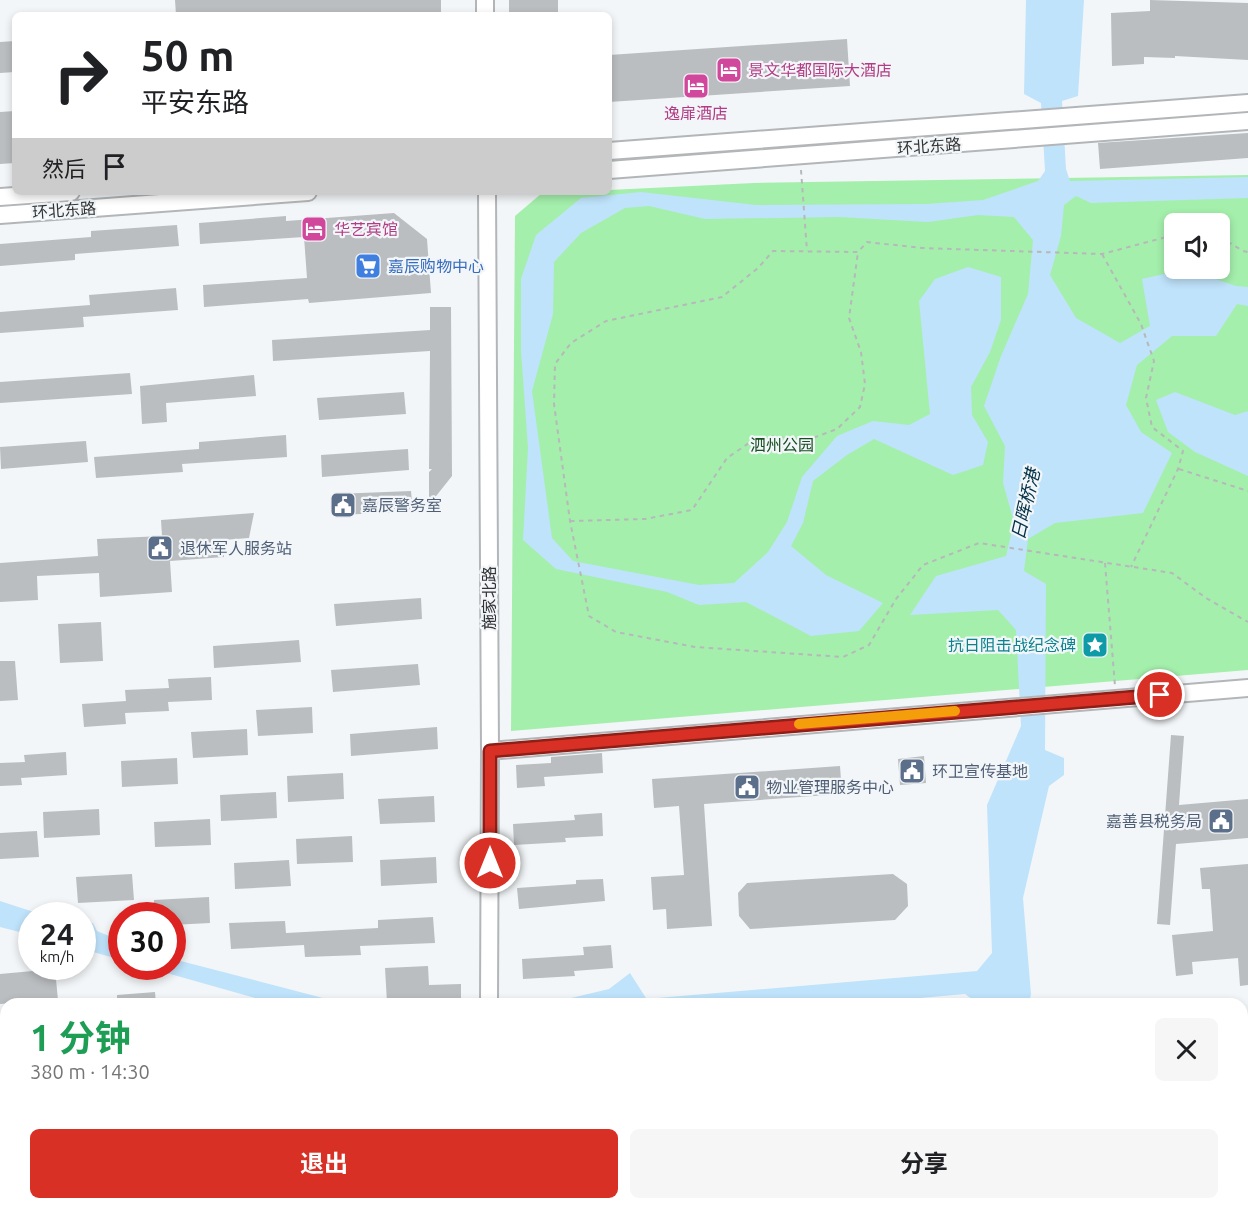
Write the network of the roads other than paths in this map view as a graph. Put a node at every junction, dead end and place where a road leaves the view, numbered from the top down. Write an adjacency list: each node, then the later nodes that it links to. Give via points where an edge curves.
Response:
1 (1248, 103): 3 (street, 环北东路)
2 (1248, 121): 4 (street, 环北东路)
3 (612, 150)
4 (612, 170)
5 (36, 195): 8 (street, 环北东路)
6 (268, 195): 9 (street, 环北东路)
7 (486, 195): 11 (street, 施家北路)
8 (0, 198)
9 (0, 215)
10 (1248, 688): 11 (street)
11 (490, 751): 12 (street, 施家北路)
12 (489, 998)

